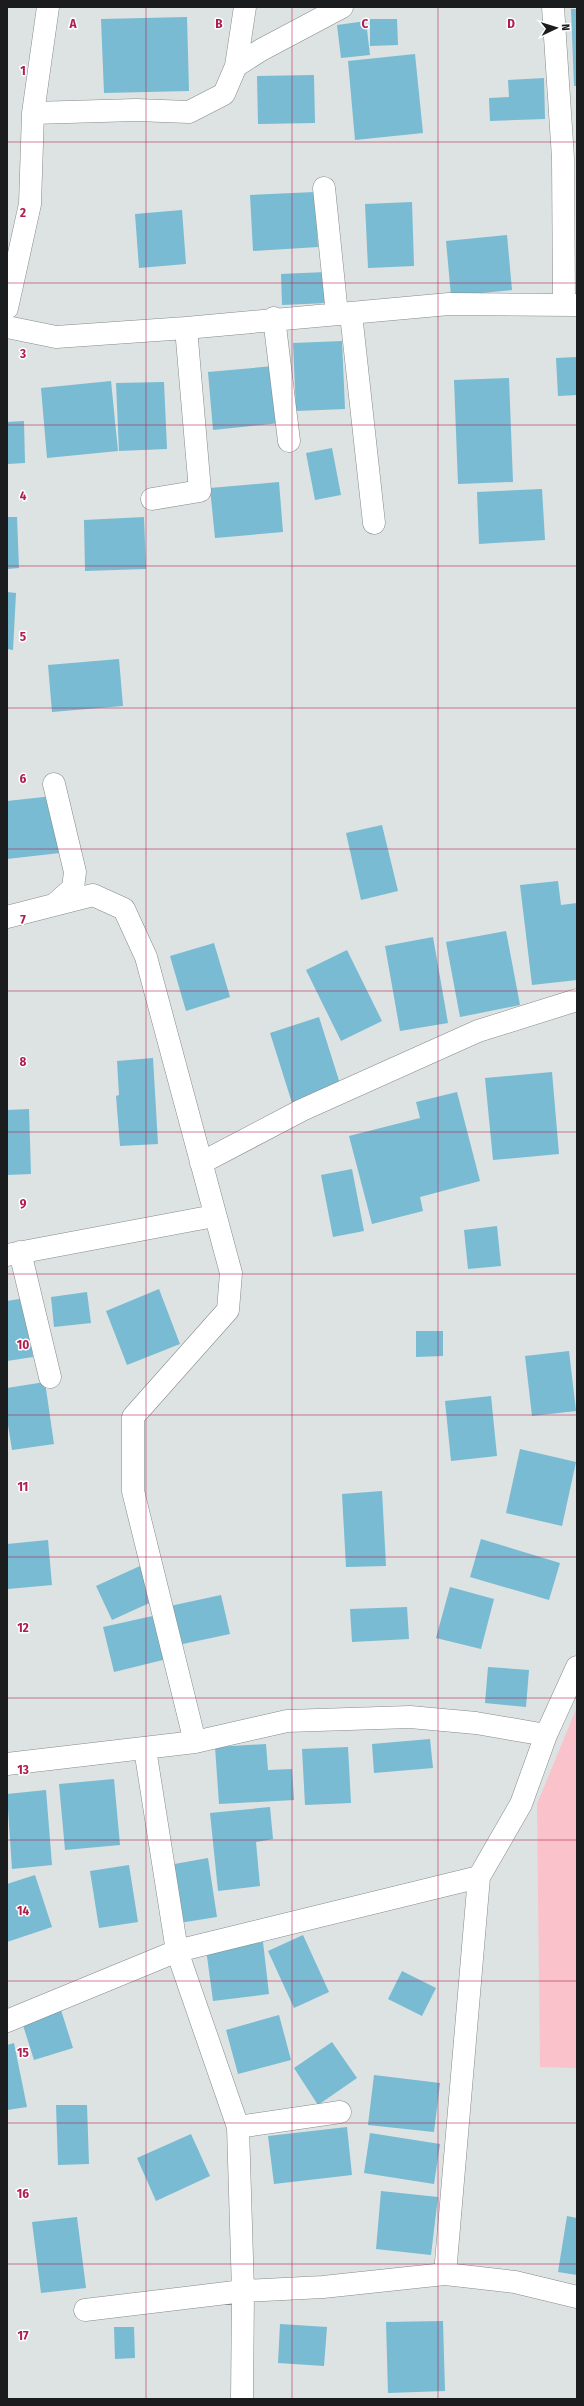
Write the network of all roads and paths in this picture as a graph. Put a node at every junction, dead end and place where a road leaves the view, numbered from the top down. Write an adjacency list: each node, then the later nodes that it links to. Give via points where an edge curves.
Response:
1 (48, 7): 6 (street)
2 (245, 7): 5 (street)
3 (342, 7): 5 (street)
4 (553, 7): 8 (street)
5 (236, 66): 6 (street, via 224,94 189,112 136,110)
6 (33, 113): 9 (street, via 30,204)
7 (324, 188): 10 (street)
8 (570, 305): 10 (street, via 449,304)
9 (7, 308)
10 (344, 314): 11 (street); 16 (street)
11 (274, 318): 13 (street); 14 (street)
12 (7, 327): 13 (street, via 56,336)
13 (186, 328): 15 (street, via 200,491)
14 (289, 441)
15 (152, 499)
16 (374, 523)
17 (54, 784): 18 (street, via 75,872 73,888)
18 (53, 906): 19 (street); 21 (street, via 94,895 124,909 146,957)
19 (7, 917)
20 (577, 1000): 21 (street, via 478,1031 302,1110)
21 (201, 1163): 22 (street)
22 (214, 1216): 23 (street); 27 (street, via 231,1273 228,1310 133,1417 133,1491)
23 (14, 1253): 24 (street)
24 (50, 1377)
25 (577, 1667): 26 (street)
26 (546, 1735): 27 (street, via 476,1723 410,1717 287,1722); 30 (street, via 521,1804)
27 (195, 1742): 28 (street)
28 (145, 1749): 29 (street); 31 (street)
29 (7, 1764)
30 (479, 1877): 31 (street); 35 (street)
31 (177, 1951): 32 (street); 34 (street)
32 (7, 2021)
33 (340, 2112): 34 (street)
34 (238, 2127): 36 (street)
35 (445, 2274): 36 (street, via 323,2287); 37 (street, via 515,2282)
36 (243, 2291): 38 (street); 39 (street)
37 (577, 2297)
38 (85, 2310)
39 (242, 2399)

